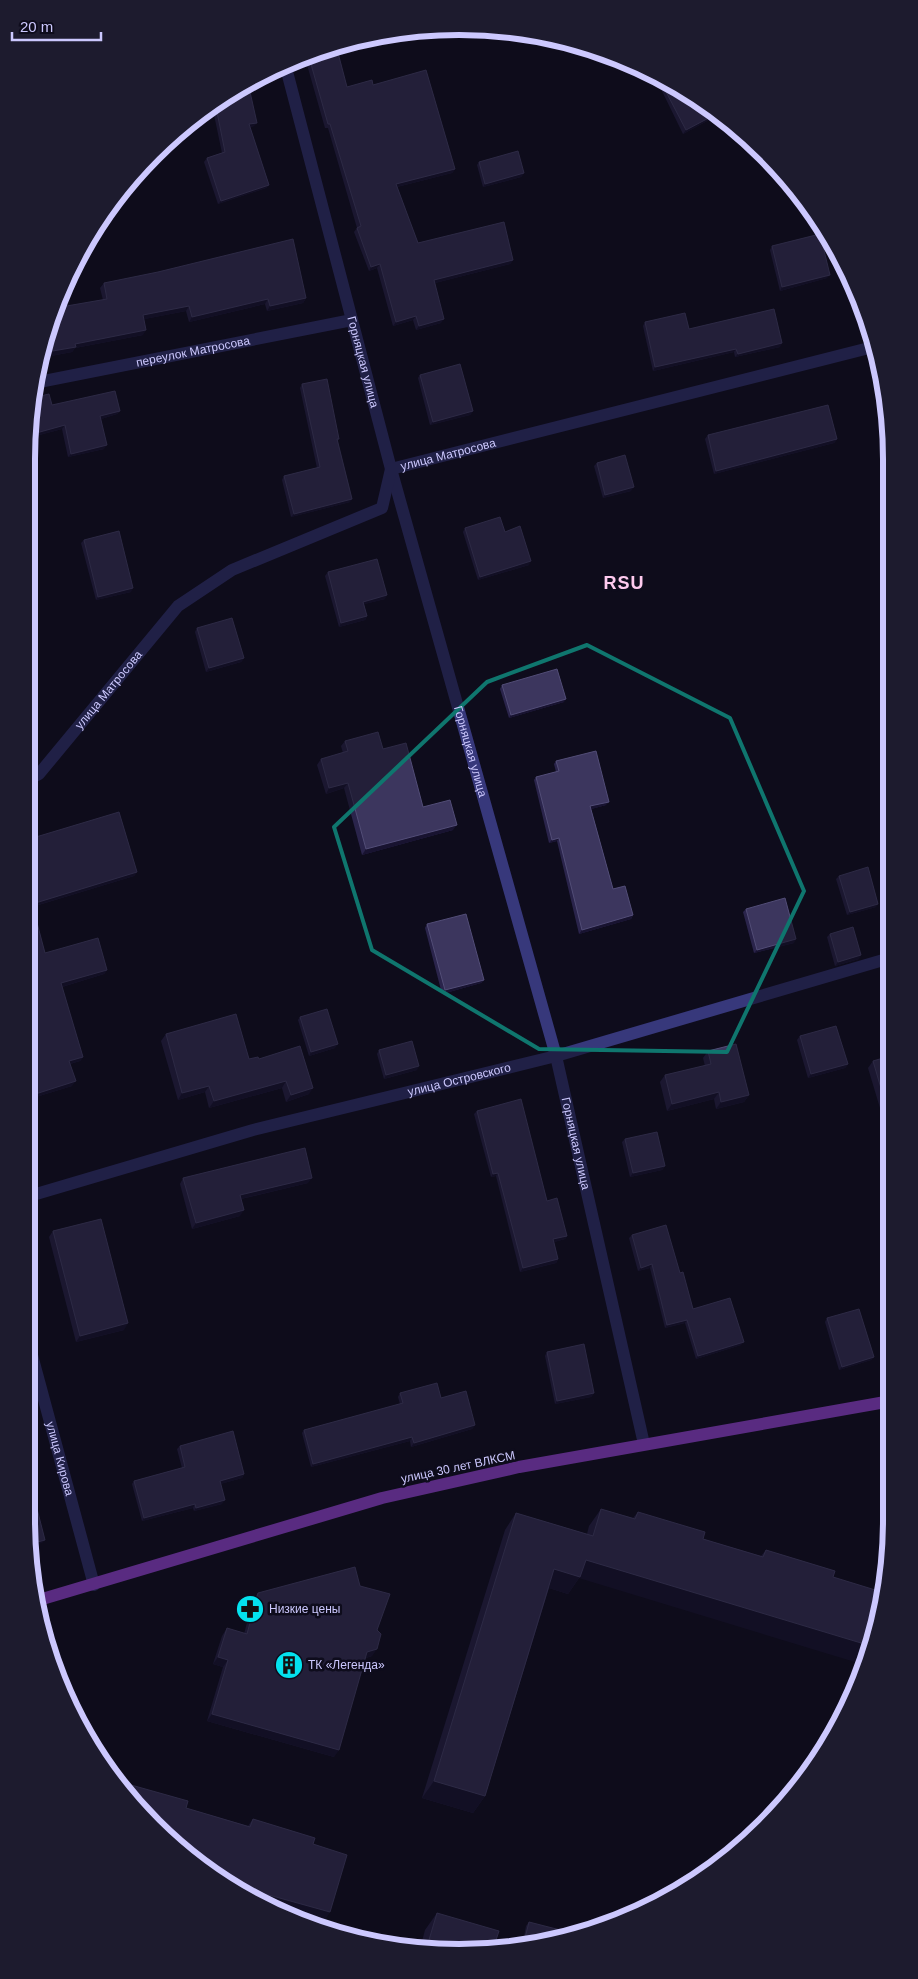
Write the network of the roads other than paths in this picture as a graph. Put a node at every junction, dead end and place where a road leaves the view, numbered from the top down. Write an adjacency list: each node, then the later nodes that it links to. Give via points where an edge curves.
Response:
1 (287, 72): 2 (street, Горняцкая улица)
2 (352, 320): 4 (street, переулок Матросова); 5 (street, Горняцкая улица)
3 (869, 348): 5 (street, улица Матросова)
4 (42, 381)
5 (391, 469): 6 (street, улица Матросова, via 382,508 232,570 178,606); 8 (street, Горняцкая улица)
6 (35, 776)
7 (883, 960): 8 (street, улица Островского)
8 (556, 1056): 9 (street, улица Островского, via 253,1130); 12 (street, Горняцкая улица)
9 (35, 1194)
10 (35, 1366): 13 (street, улица Кирова)
11 (883, 1402): 12 (main road, улица 30 лет ВЛКСМ)
12 (644, 1444): 13 (main road, улица 30 лет ВЛКСМ, via 519,1467 382,1498)
13 (94, 1585): 14 (main road, улица 30 лет ВЛКСМ)
14 (42, 1599)

